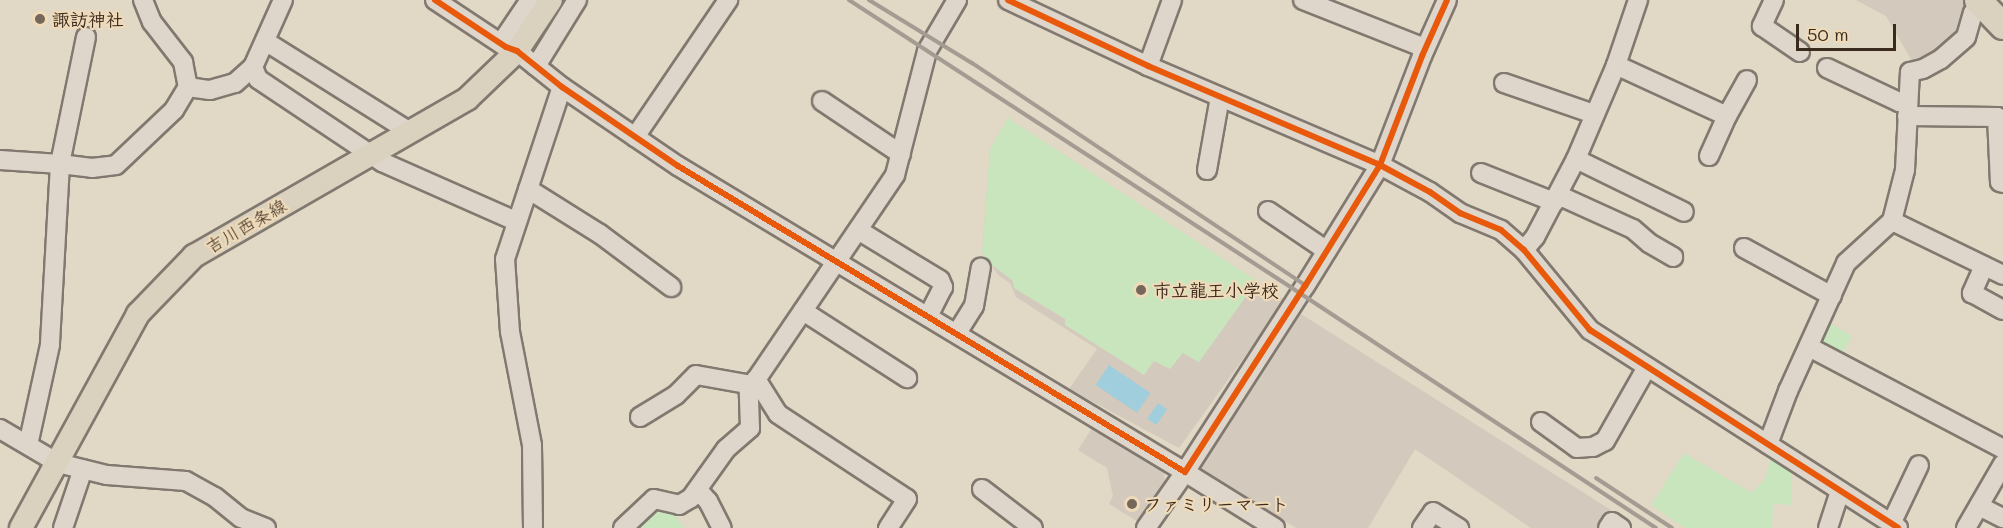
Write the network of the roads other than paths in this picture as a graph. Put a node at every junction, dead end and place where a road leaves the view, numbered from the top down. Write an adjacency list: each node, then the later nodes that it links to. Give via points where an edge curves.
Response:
1 (143, 0): 29 (street, via 152,22 183,62)
2 (284, 0): 18 (street)
3 (435, 0): 19 (street)
4 (530, 0): 19 (street)
5 (551, 0): 19 (main road, 吉川西条線)
6 (577, 0): 24 (street)
7 (728, 0): 38 (street)
8 (957, 0): 39 (street, via 927,51)
9 (1008, 0): 25 (street)
10 (1172, 0): 25 (street)
11 (1303, 0): 20 (street)
12 (1447, 0): 20 (street)
13 (1638, 0): 22 (street)
14 (1774, 0): 21 (street, via 1762,26)
15 (1980, 2): 16 (highway); 33 (street, via 1966,37 1941,59 1910,72)
16 (2003, 26)
17 (86, 37): 44 (street)
18 (265, 41): 23 (street); 37 (street)
19 (509, 47): 24 (street); 37 (main road, 吉川西条線, via 467,99)
20 (1425, 48): 45 (street)
21 (1800, 52)
22 (1616, 64): 34 (street); 35 (street)
23 (253, 66): 29 (street, via 235,83 210,90); 40 (street, via 258,79)
24 (536, 66): 30 (street)
25 (1148, 66): 31 (street)
26 (1827, 68): 33 (street)
27 (1747, 80): 35 (street)
28 (1504, 83): 34 (street)
29 (188, 87): 44 (street, via 174,110 116,165 92,168)
30 (562, 87): 38 (street); 49 (street)
31 (1220, 97): 45 (street); 46 (street)
32 (822, 101): 39 (street)
33 (1907, 109): 36 (street); 54 (street, via 1905,170)
34 (1594, 114): 42 (street)
35 (1727, 116): 41 (street)
36 (2000, 119): 48 (street)
37 (410, 132): 40 (main road, 吉川西条線)
38 (635, 137): 60 (street)
39 (901, 154): 55 (street, via 895,175)
40 (370, 155): 53 (street); 80 (main road, 吉川西条線, via 194,256 138,314)
41 (1709, 156)
42 (1576, 159): 50 (street); 52 (street)
43 (0, 160): 44 (street)
44 (60, 164): 78 (street, via 50,345)
45 (1380, 165): 57 (street, via 1460,213 1501,230); 58 (street)
46 (1207, 170)
47 (1481, 173): 50 (street)
48 (2003, 183)
49 (528, 189): 53 (street); 64 (street, via 600,234)
50 (1556, 198): 57 (street); 59 (street, via 1633,229)
51 (1268, 211): 58 (street)
52 (1684, 212)
53 (516, 221): 94 (street, via 505,259 506,292 532,445)
54 (1892, 221): 61 (street); 65 (street, via 1851,256)
55 (858, 230): 60 (street); 68 (street, via 940,279 943,287)
56 (1744, 248): 65 (street)
57 (1524, 250): 71 (street, via 1590,330)
58 (1327, 251): 84 (street)
59 (1673, 257)
60 (838, 261): 67 (street); 68 (street)
61 (1984, 266): 63 (street); 66 (street, via 1972,294)
62 (981, 268): 69 (street, via 974,306)
63 (2003, 275)
64 (671, 287)
65 (1832, 296): 70 (street)
66 (2003, 310)
67 (803, 311): 72 (street); 73 (street)
68 (928, 316): 69 (street)
69 (957, 333): 84 (street)
70 (1809, 347): 77 (street); 79 (street)
71 (1647, 367): 75 (street, via 1605,441 1577,448); 77 (street)
72 (907, 378)
73 (754, 382): 74 (street, via 696,375 676,395); 86 (street, via 749,390 750,428 726,449); 97 (street, via 778,414 907,499)
74 (640, 417)
75 (1540, 422)
76 (0, 429): 78 (street)
77 (1768, 444): 87 (street)
78 (28, 445): 80 (street)
79 (2003, 449)
80 (58, 463): 83 (street); 91 (main road, 吉川西条線)
81 (2003, 464): 88 (street)
82 (1919, 465): 90 (street)
83 (83, 469): 92 (street); 93 (street, via 107,475 186,481 241,518)
84 (1185, 472): 99 (street); 100 (street)
85 (982, 489): 98 (street)
86 (698, 490): 95 (street, via 678,505 654,499); 96 (street)
87 (1840, 491): 90 (street); 105 (street)
88 (1979, 506): 89 (street); 106 (street)
89 (2003, 518)
90 (1894, 526)
91 (21, 528)
92 (63, 528)
93 (266, 528)
94 (533, 528)
95 (623, 528)
96 (722, 528)
97 (888, 528)
98 (1033, 528)
99 (1146, 528)
100 (1275, 528)
101 (1422, 528): 102 (street, via 1433,512)
102 (1459, 528)
103 (1608, 528): 104 (street, via 1612,522)
104 (1621, 528)
105 (1828, 528)
106 (1966, 528)

